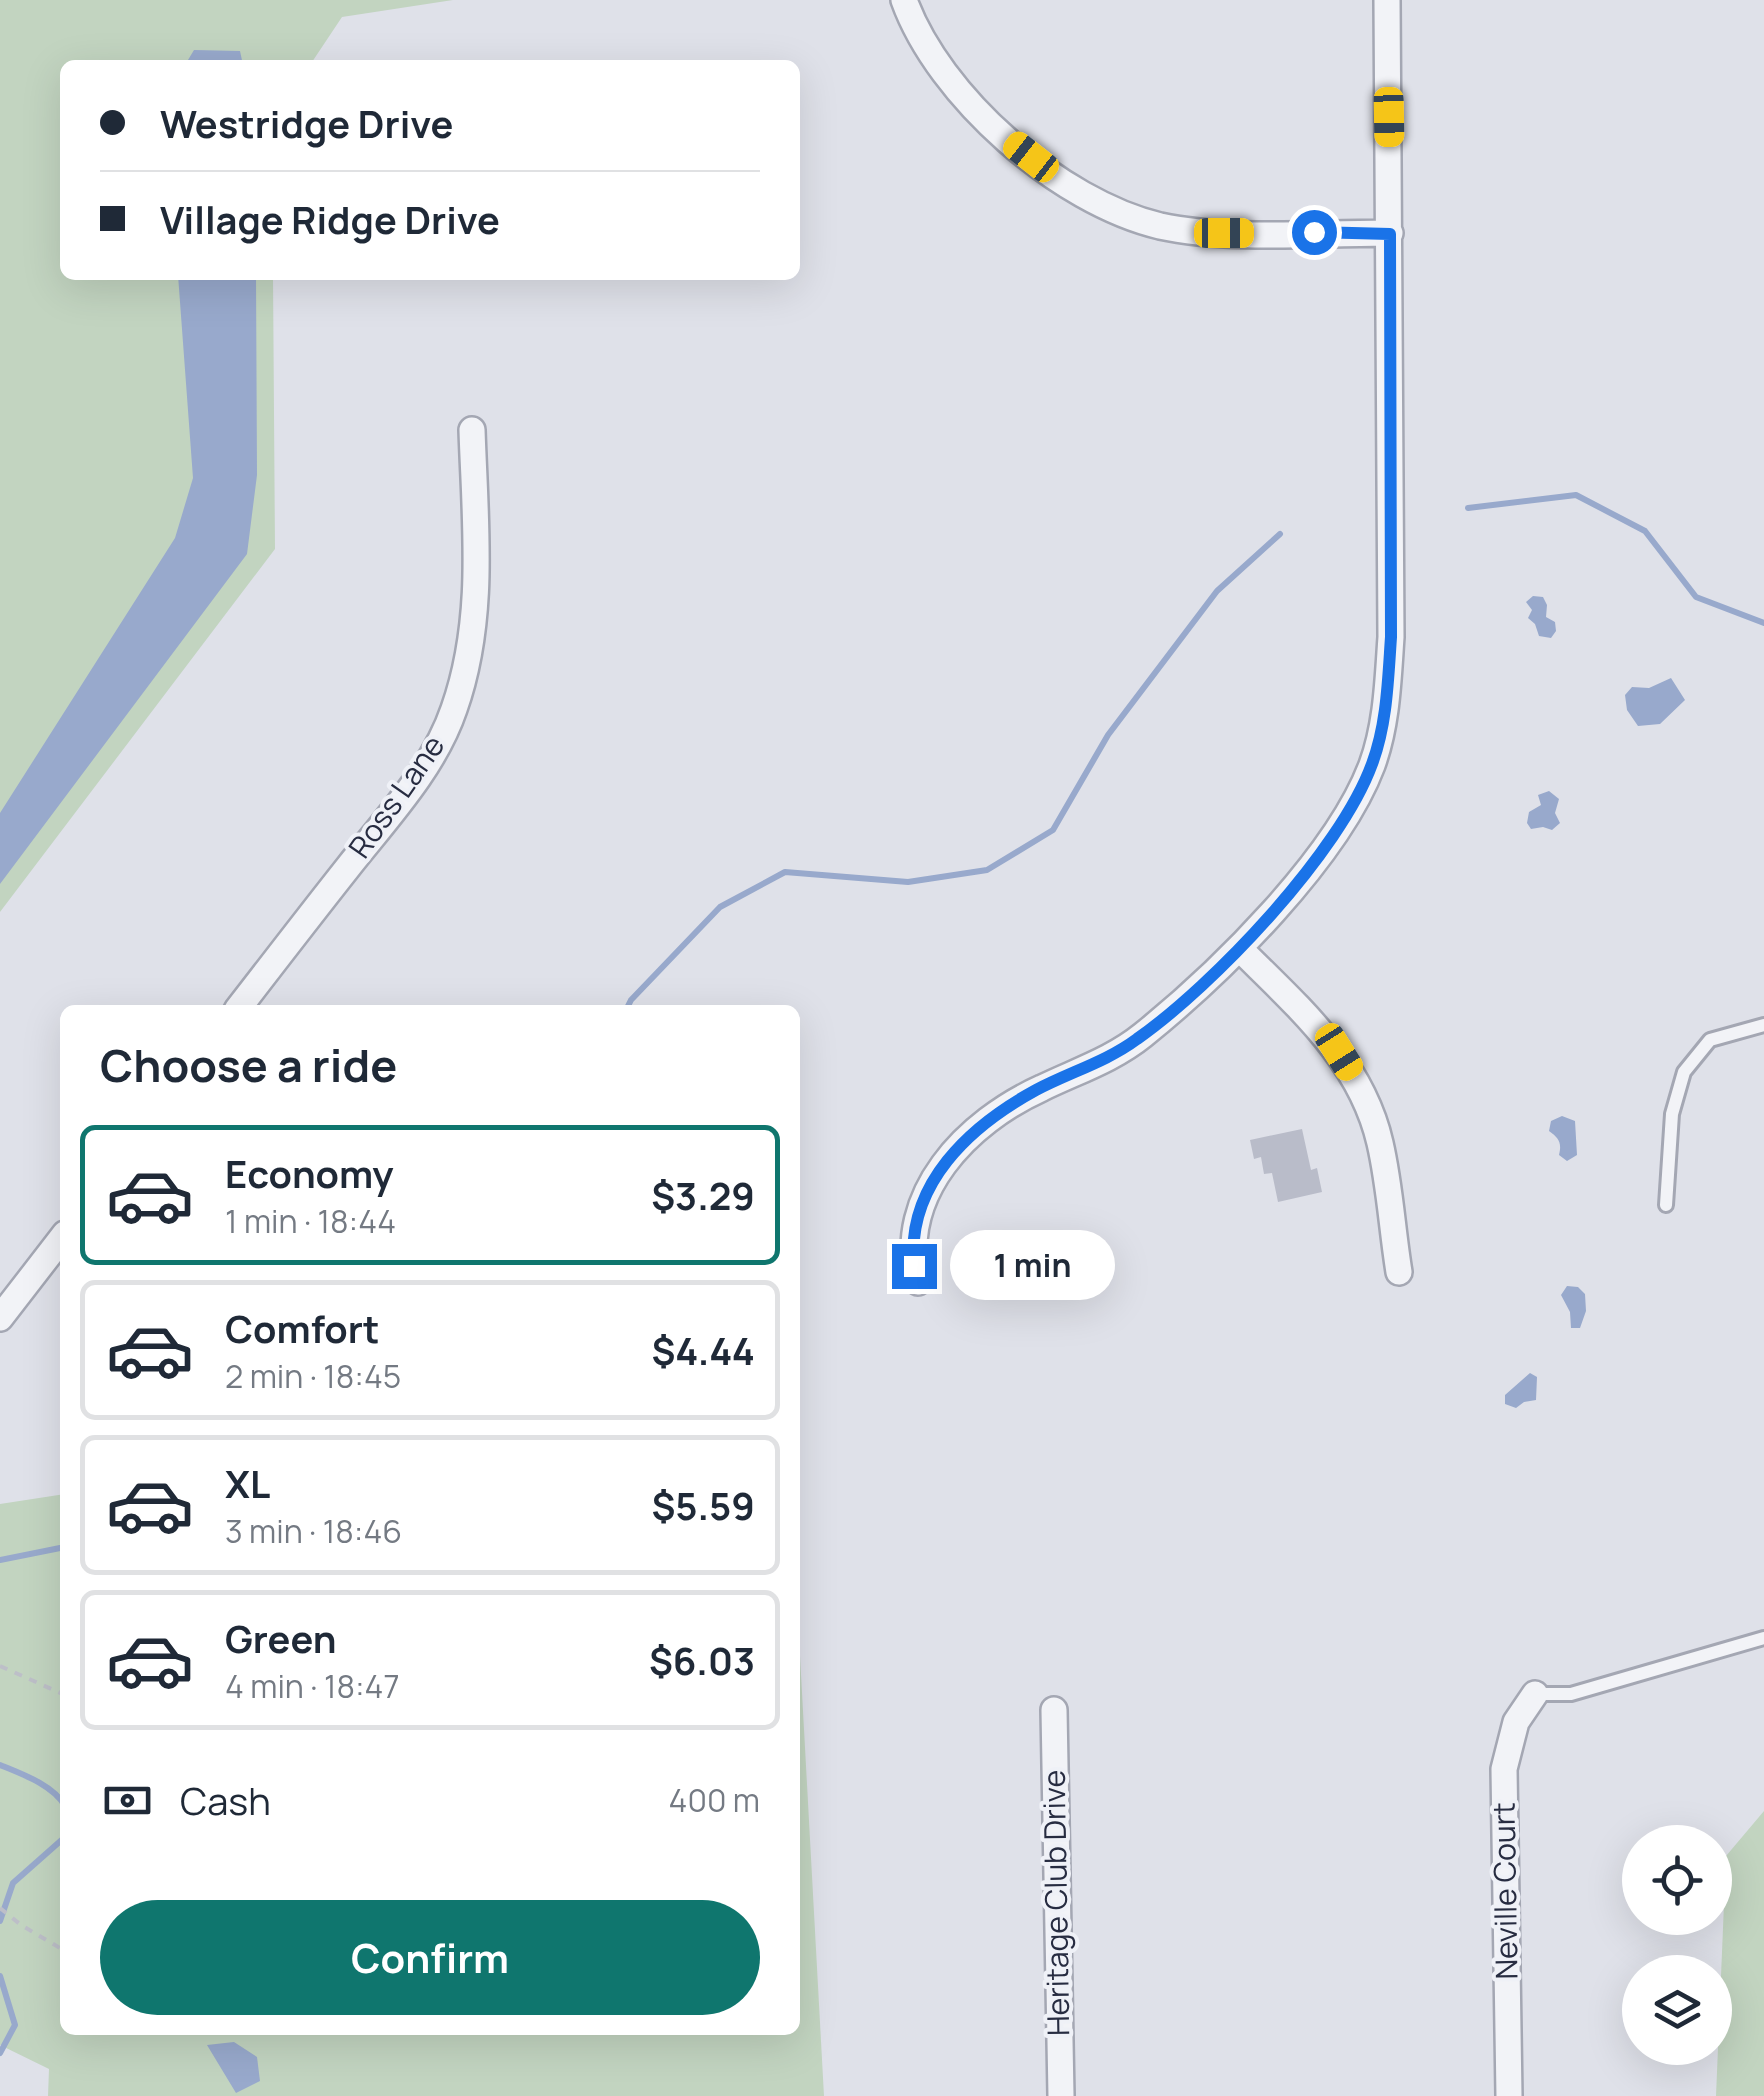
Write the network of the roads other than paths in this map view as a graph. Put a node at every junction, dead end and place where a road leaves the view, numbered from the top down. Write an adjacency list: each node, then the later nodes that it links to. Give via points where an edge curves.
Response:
1 (904, 0): 3 (street, via 928,52 958,90 1084,196 1128,216 1192,231)
2 (1387, 0): 3 (street)
3 (1390, 234): 5 (street, via 1391,637 1380,735 1342,824)
4 (472, 430): 6 (street, Ross Lane, via 475,616 454,710 395,808)
5 (1238, 948): 10 (street, via 1318,1027 1356,1080 1380,1141); 11 (street, via 1139,1038 1097,1065 1040,1088 970,1134 938,1172 916,1216)
6 (241, 1005)
7 (1764, 1024): 8 (lane, via 1710,1040 1684,1072 1672,1114)
8 (1666, 1205)
9 (60, 1240): 12 (street)
10 (1398, 1272)
11 (918, 1282)
12 (0, 1318)
13 (1764, 1638): 14 (lane, via 1571,1694)
14 (1535, 1694): 17 (street, Neville Court, via 1516,1722 1504,1769)
15 (1054, 1710): 16 (street, Heritage Club Drive)
16 (1061, 2096)
17 (1509, 2096)

